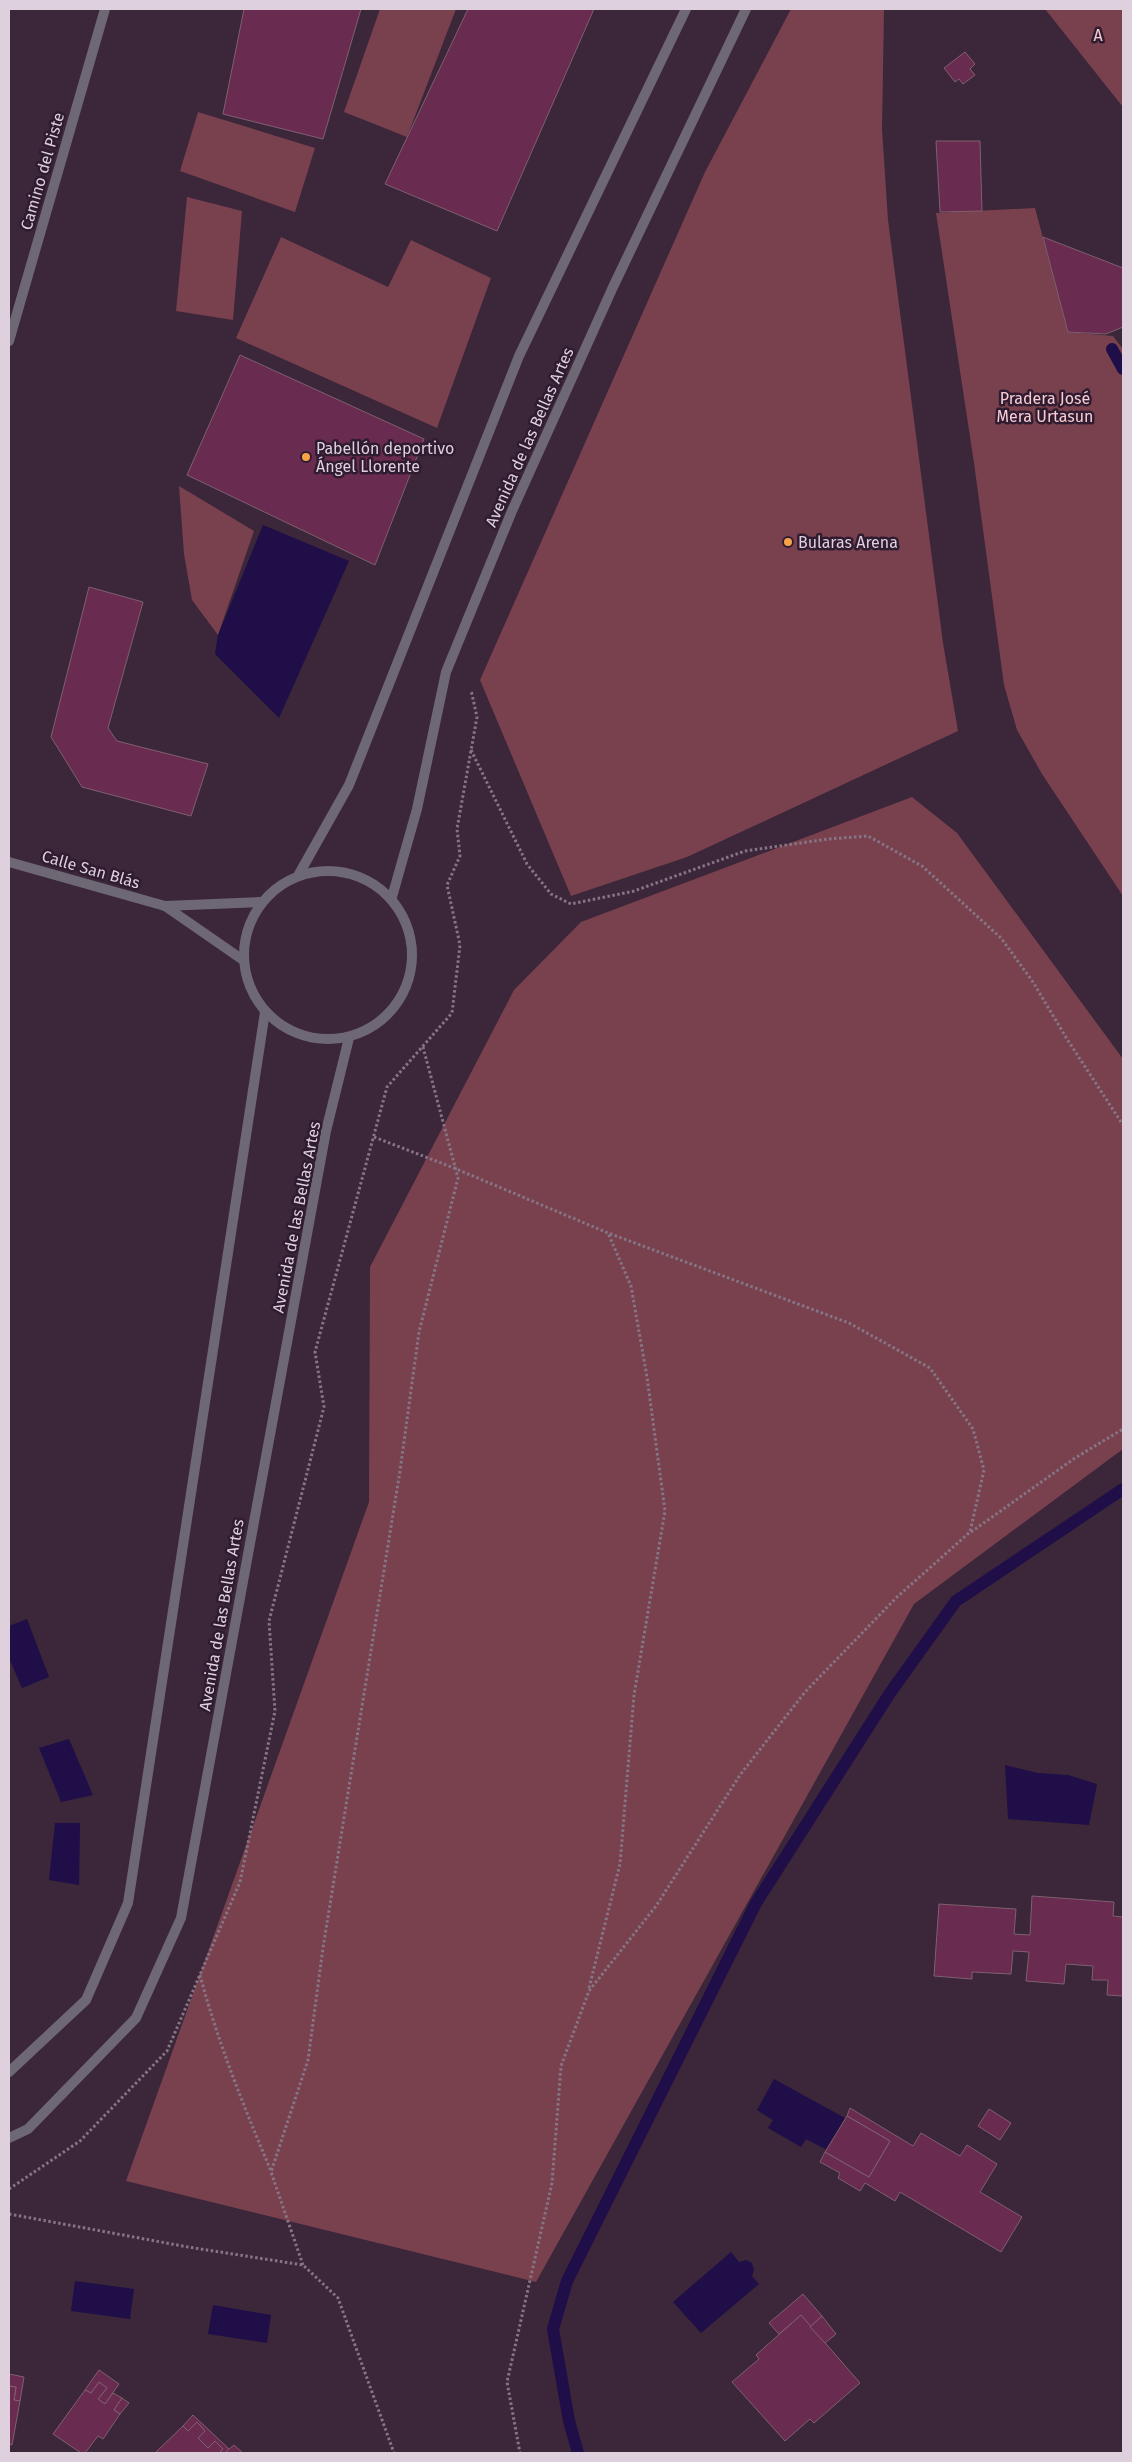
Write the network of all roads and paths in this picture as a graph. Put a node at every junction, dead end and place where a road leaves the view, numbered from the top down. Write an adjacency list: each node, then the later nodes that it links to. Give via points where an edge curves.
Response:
1 (105, 9): 4 (street, Camino del Piste)
2 (686, 9): 8 (street, via 519,356 349,785)
3 (746, 9): 9 (street, Avenida de las Bellas Artes, via 612,287 512,511 446,672 417,809)
4 (9, 341)
5 (477, 717): 6 (path)
6 (470, 750): 15 (path, via 457,829 460,856 447,885 460,945 452,1013); 16 (path, via 527,864 551,894 572,904 634,891 745,851 828,839 868,836 914,862 1001,938 1033,982)
7 (9, 862): 11 (street, Calle San Blás)
8 (299, 874): 9 (street, via 349,871); 10 (street)
9 (392, 897): 14 (street, via 412,936 411,980 388,1017)
10 (260, 902): 11 (street, Calle San Blás); 12 (street, via 246,930)
11 (165, 906): 12 (street, Calle San Blás)
12 (243, 960): 13 (street, via 250,988)
13 (265, 1012): 14 (street, via 303,1036); 24 (street, via 128,1902 86,2000)
14 (349, 1038): 25 (street, Avenida de las Bellas Artes, via 324,1141 181,1918 136,2018 28,2129)
15 (423, 1047): 17 (path, via 387,1087); 18 (path)
16 (1123, 1125)
17 (374, 1137): 18 (path); 22 (path, via 314,1352 324,1406 270,1621 275,1711 244,1863 240,1882)
18 (454, 1168): 19 (path); 26 (path, via 458,1178 419,1332 308,2060)
19 (608, 1233): 21 (path, via 849,1323 930,1368 973,1429 984,1470); 23 (path, via 631,1286 647,1377 664,1511 634,1695 620,1864)
20 (1123, 1429): 21 (path, via 1075,1458)
21 (970, 1532): 23 (path, via 896,1598 805,1692 740,1775 656,1906)
22 (200, 1975): 26 (path, via 234,2083); 27 (path, via 167,2052 80,2141)
23 (589, 1991): 31 (path, via 561,2066 552,2183 507,2382)
24 (9, 2072)
25 (9, 2138)
26 (271, 2172): 29 (path)
27 (9, 2189)
28 (9, 2214): 29 (path, via 188,2248)
29 (303, 2265): 30 (path, via 338,2298)
30 (394, 2453)
31 (520, 2453)

